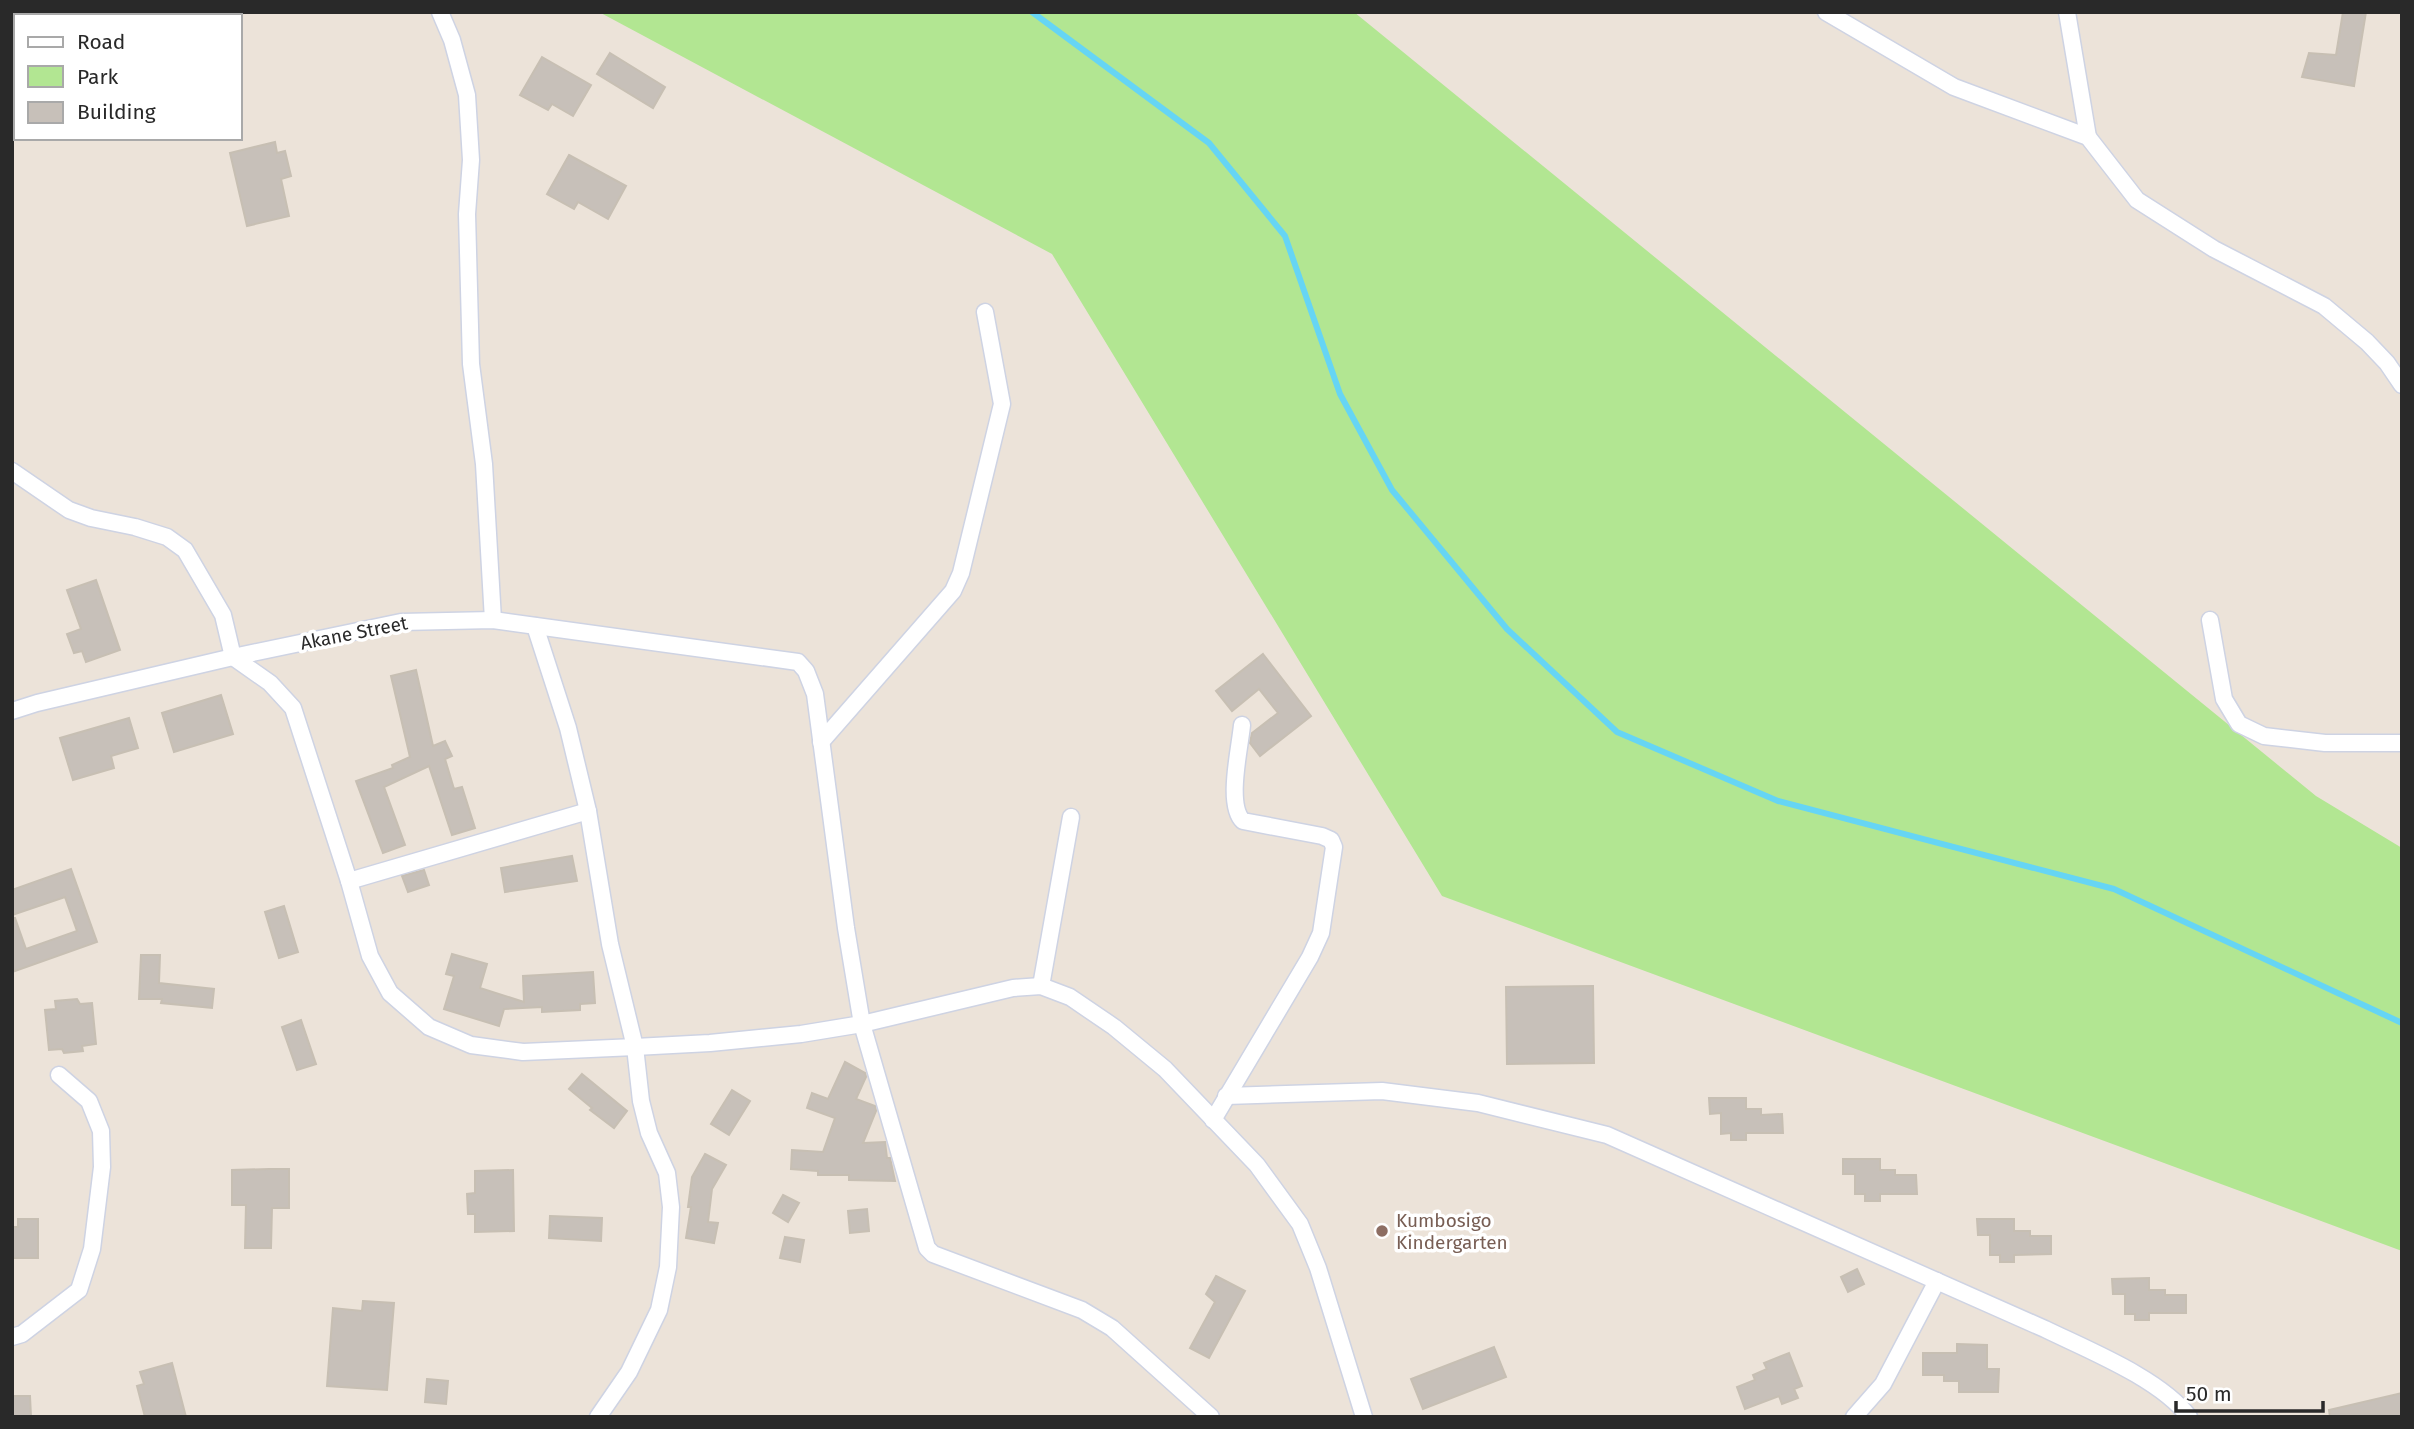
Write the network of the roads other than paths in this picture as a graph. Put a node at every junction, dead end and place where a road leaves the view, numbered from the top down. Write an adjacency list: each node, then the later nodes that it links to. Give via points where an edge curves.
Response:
1 (440, 12): 8 (street, via 467,95 471,351 484,464)
2 (1826, 12): 4 (street, via 1954,87)
3 (2067, 12): 4 (street)
4 (2088, 137): 6 (street, via 2137,200 2214,249 2324,306 2368,342)
5 (985, 312): 14 (street, via 1002,404 961,573 953,591)
6 (2402, 386)
7 (12, 471): 11 (street, via 69,510 167,537 185,550 223,615)
8 (493, 620): 10 (street, Akane Street); 11 (street, Akane Street, via 401,622)
9 (2210, 620): 15 (street, via 2224,699 2239,724 2252,732 2325,743)
10 (535, 626): 14 (street, Akane Street, via 798,662 815,694); 16 (street, via 568,728)
11 (233, 657): 12 (street, Akane Street); 18 (street, via 270,683 293,708)
12 (12, 711)
13 (1242, 725): 23 (street, via 1234,799 1237,816 1322,836 1334,847 1321,933)
14 (821, 742): 20 (street)
15 (2402, 743)
16 (587, 811): 18 (street); 21 (street, via 610,944)
17 (1071, 817): 19 (street)
18 (349, 881): 21 (street, via 370,956 390,993 429,1027 471,1045 523,1052)
19 (1041, 986): 20 (street, via 1013,988); 24 (street, via 1070,997 1115,1027 1166,1069)
20 (862, 1024): 21 (street, via 765,1038); 28 (street, via 927,1248 1082,1310 1112,1328)
21 (635, 1048): 27 (street, via 649,1133 667,1173 671,1207 668,1267 659,1310 629,1372)
22 (59, 1074): 26 (street, via 89,1101 101,1131 102,1167 92,1249 79,1290)
23 (1226, 1096): 24 (street); 25 (street, via 1382,1091 1478,1103 1607,1135)
24 (1213, 1120): 29 (street, via 1257,1165 1300,1224)
25 (1937, 1282): 30 (street, via 1883,1384); 31 (street, via 2116,1364 2180,1405)
26 (12, 1337)
27 (598, 1417)
28 (1211, 1417)
29 (1364, 1417)
30 (1854, 1417)
31 (2189, 1417)

